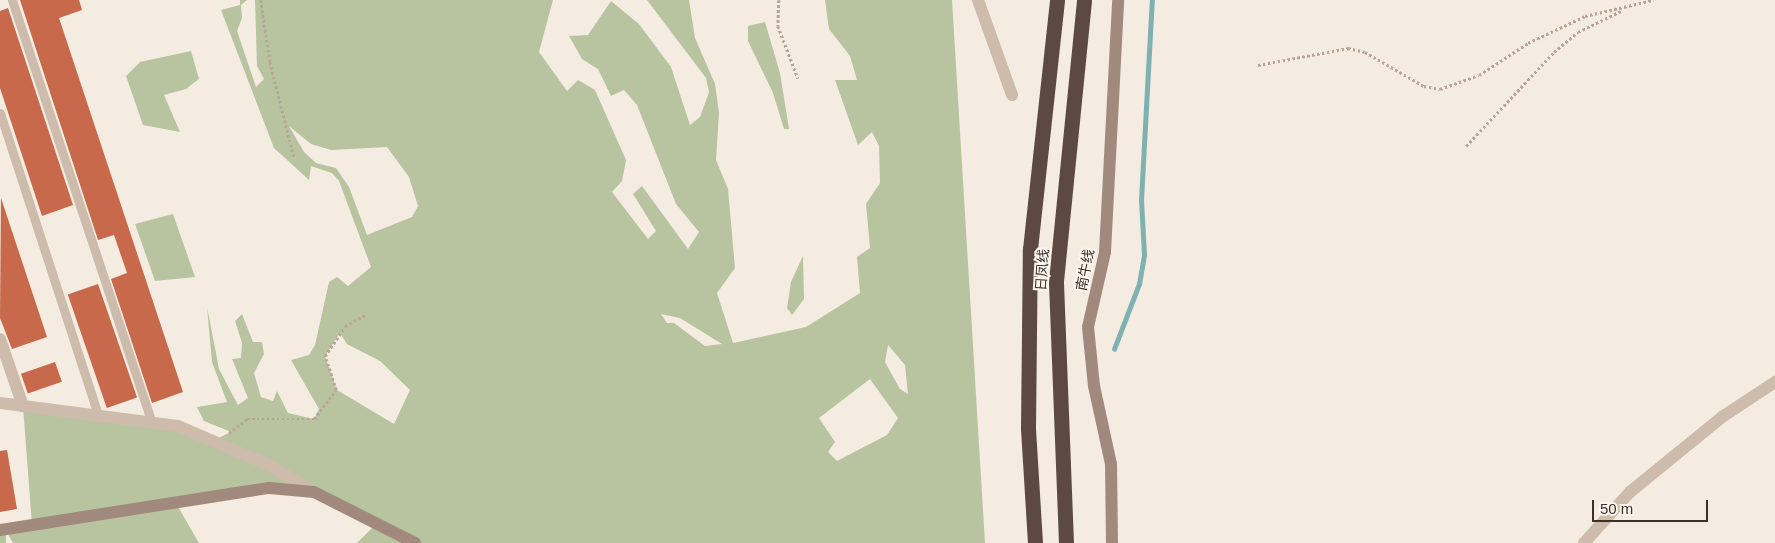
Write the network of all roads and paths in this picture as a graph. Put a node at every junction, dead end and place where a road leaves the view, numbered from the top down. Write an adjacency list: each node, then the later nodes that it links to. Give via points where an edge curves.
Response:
1 (12, 0): 22 (lane)
2 (262, 0): 15 (path, via 270,62)
3 (779, 0): 11 (path, via 778,26)
4 (978, 0): 12 (street)
5 (1057, 0): 27 (highway, 日凤线, via 1030,249 1028,428)
6 (1084, 0): 28 (highway, 日凤线, via 1056,281)
7 (1118, 0): 29 (street, 南牛线, via 1105,252 1088,327 1094,386 1112,464)
8 (1653, 0): 9 (path)
9 (1623, 10): 10 (path, via 1585,16 1528,43 1479,75 1440,89 1424,86 1366,52 1348,48); 14 (path, via 1578,32 1554,52)
10 (1258, 65)
11 (798, 78)
12 (1012, 95)
13 (0, 113): 21 (lane)
14 (1466, 146)
15 (294, 157)
16 (365, 315): 23 (path, via 345,326 325,356 336,390 314,419 247,420)
17 (0, 339): 20 (street)
18 (1775, 382): 30 (street, via 1722,417 1630,492)
19 (0, 403): 20 (street)
20 (23, 406): 21 (street)
21 (99, 418): 22 (street)
22 (152, 423): 23 (street, via 178,426)
23 (214, 440): 24 (street, via 270,465)
24 (314, 492): 25 (street, via 269,488); 26 (street)
25 (0, 530)
26 (415, 543)
27 (1035, 543)
28 (1066, 543)
29 (1112, 543)
30 (1584, 543)

